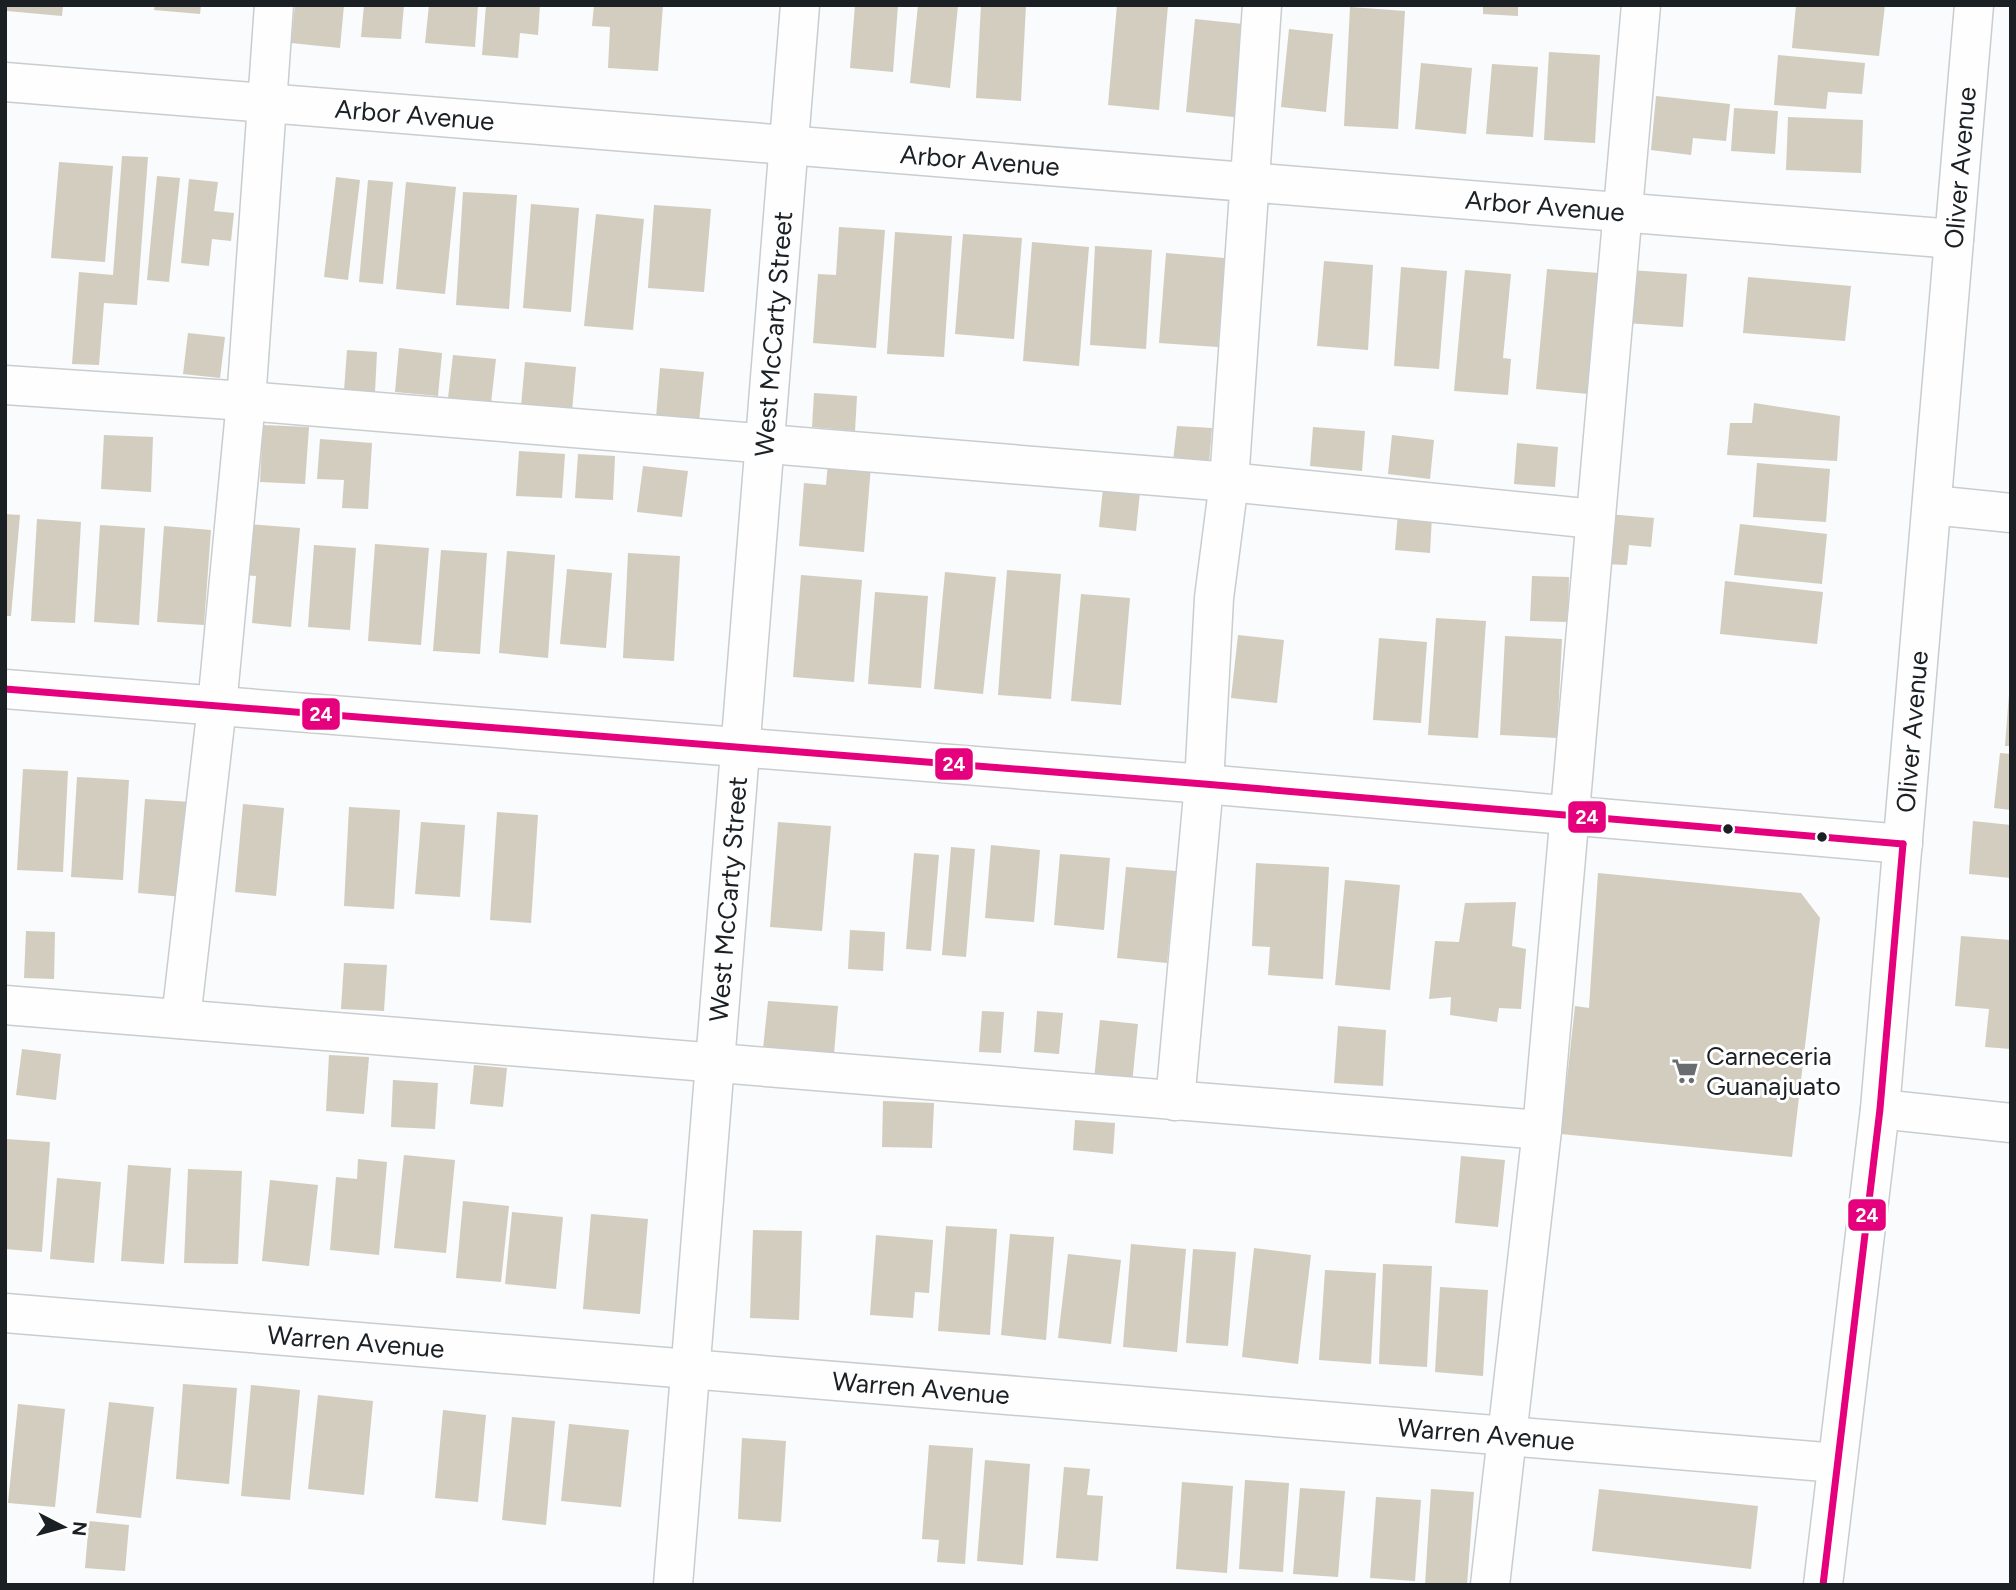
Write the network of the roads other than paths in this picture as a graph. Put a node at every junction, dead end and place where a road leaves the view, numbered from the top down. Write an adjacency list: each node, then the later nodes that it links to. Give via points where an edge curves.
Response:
1 (274, 5): 7 (street)
2 (800, 5): 8 (street, West McCarty Street)
3 (1262, 5): 9 (street)
4 (1641, 5): 10 (street)
5 (1975, 5): 11 (street, Oliver Avenue)
6 (5, 82): 7 (street, Arbor Avenue)
7 (266, 103): 8 (street, Arbor Avenue); 13 (street)
8 (789, 145): 9 (street, Arbor Avenue); 14 (street, West McCarty Street)
9 (1249, 182): 10 (street, Arbor Avenue); 15 (street)
10 (1624, 212): 11 (street, Arbor Avenue); 18 (street)
11 (1955, 239): 16 (street, Oliver Avenue)
12 (5, 384): 13 (street)
13 (246, 401): 14 (street); 20 (street)
14 (765, 444): 15 (street); 21 (street, West McCarty Street)
15 (1229, 482): 18 (street); 22 (street, via 1214,598)
16 (1932, 505): 17 (street); 24 (street, Oliver Avenue)
17 (2011, 513)
18 (1594, 519): 23 (street)
19 (5, 689): 20 (street)
20 (218, 706): 21 (street); 26 (street)
21 (741, 747): 22 (street); 27 (street, West McCarty Street)
22 (1204, 784): 23 (street); 28 (street)
23 (1571, 815): 24 (street); 31 (street)
24 (1903, 844): 29 (street, Oliver Avenue)
25 (5, 1005): 26 (street)
26 (181, 1019): 27 (street)
27 (715, 1064): 28 (street); 33 (street, West McCarty Street)
28 (1175, 1101): 31 (street)
29 (1880, 1109): 30 (street); 35 (street, Oliver Avenue)
30 (2011, 1123)
31 (1542, 1130): 34 (street)
32 (5, 1313): 33 (street, Warren Avenue)
33 (691, 1370): 34 (street, Warren Avenue); 36 (street, West McCarty Street)
34 (1509, 1437): 35 (street, Warren Avenue); 37 (street)
35 (1837, 1463): 38 (street, Oliver Avenue)
36 (673, 1585)
37 (1490, 1585)
38 (1823, 1585)

